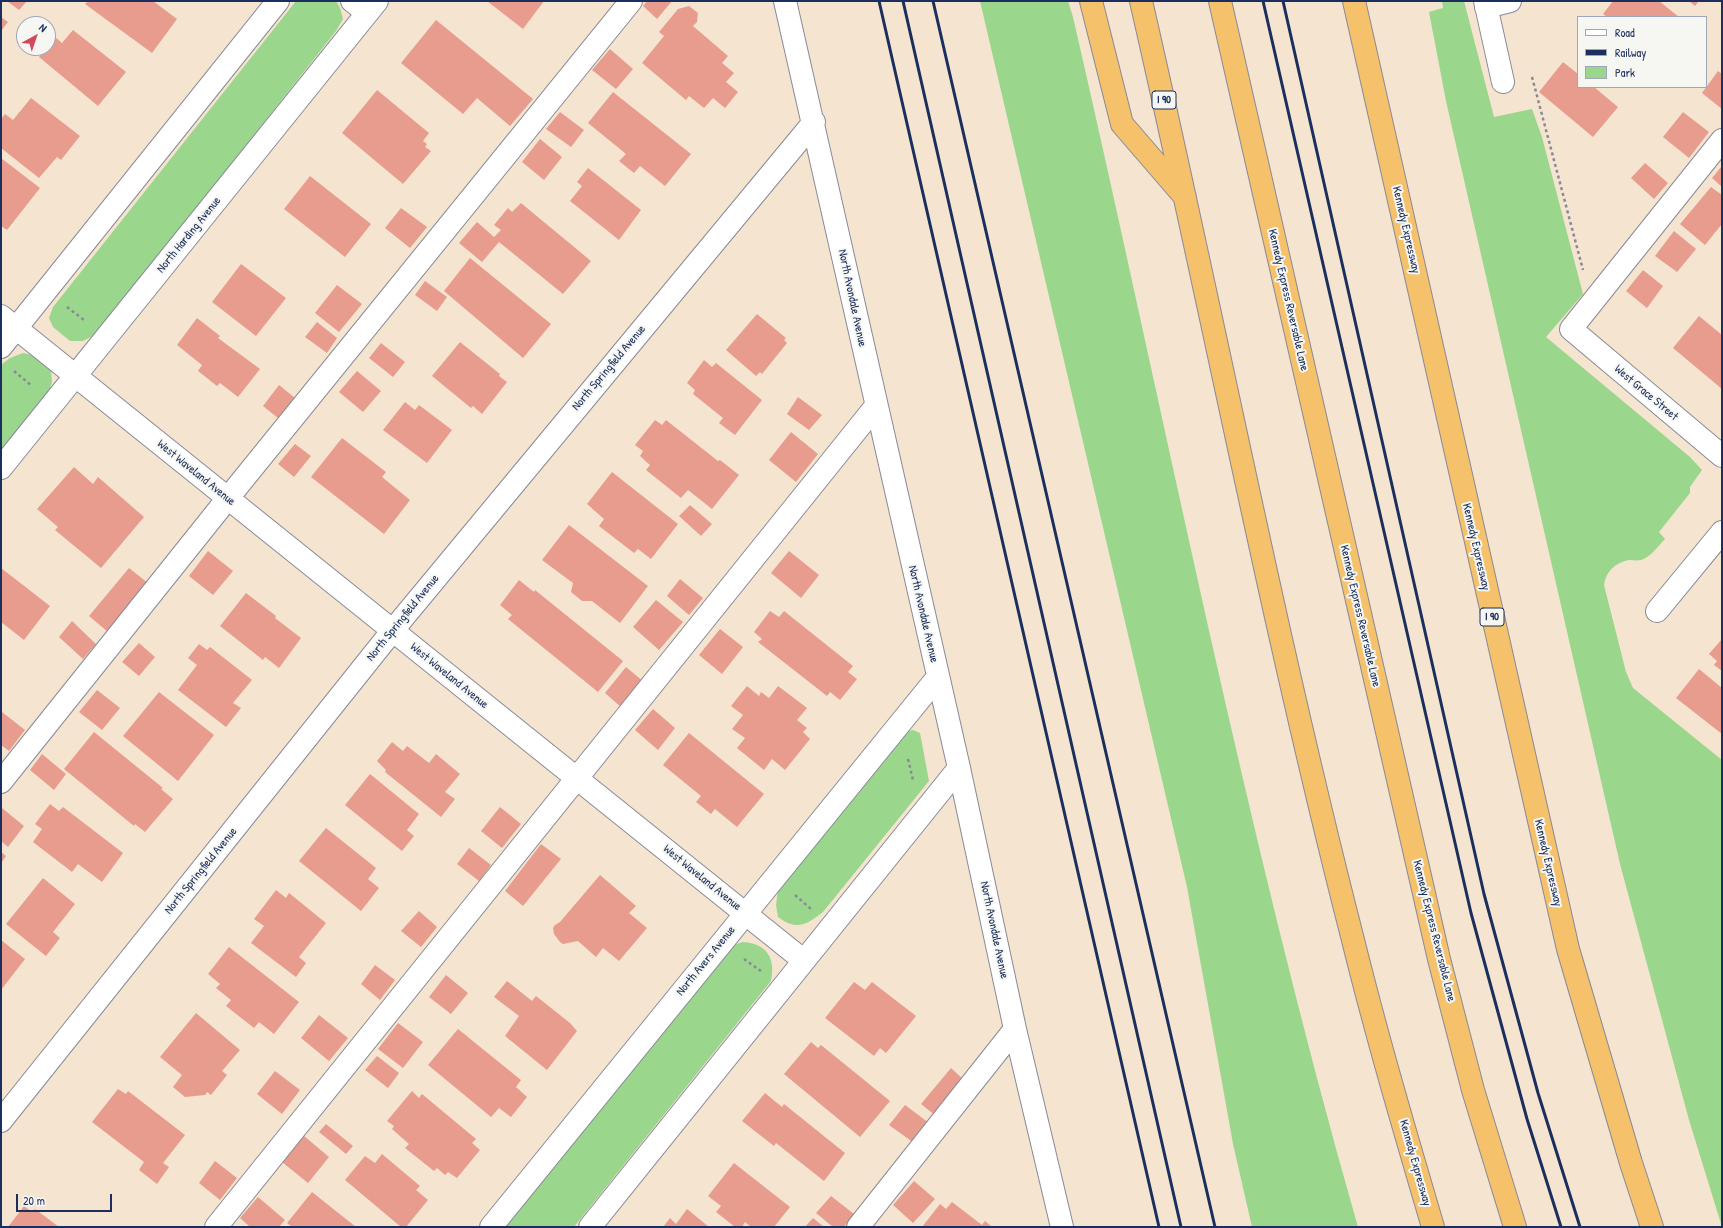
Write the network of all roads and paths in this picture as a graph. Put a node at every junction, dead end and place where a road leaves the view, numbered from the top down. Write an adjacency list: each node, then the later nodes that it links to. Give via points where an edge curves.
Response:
1 (278, 1): 18 (street)
2 (631, 1): 27 (street)
3 (785, 1): 13 (street, North Avondale Avenue)
4 (1091, 1): 15 (highway, via 1122,124)
5 (1141, 1): 15 (highway, Kennedy Expressway / I 90)
6 (1220, 1): 51 (highway, Kennedy Express Reversable Lane, via 1439,959 1473,1090)
7 (1354, 1): 52 (highway, Kennedy Expressway / I 90, via 1568,949)
8 (1510, 1): 9 (street)
9 (1486, 4): 12 (street)
10 (366, 5): 22 (street, North Harding Avenue)
11 (1530, 69): 16 (path)
12 (1503, 82)
13 (814, 122): 24 (street, North Avondale Avenue); 30 (street, North Springfield Avenue)
14 (1722, 140): 25 (street, West Grace Street, via 1571,329)
15 (1187, 199): 50 (highway, Kennedy Expressway / I 90, via 1285,656 1321,811 1378,1039)
16 (1585, 277)
17 (66, 306): 19 (path)
18 (9, 322): 20 (street); 22 (street, West Waveland Avenue)
19 (89, 325)
20 (1, 347)
21 (12, 370): 23 (path)
22 (75, 376): 26 (street, North Harding Avenue); 27 (street, West Waveland Avenue)
23 (35, 388)
24 (876, 406): 31 (street, North Avondale Avenue); 34 (street)
25 (1722, 456)
26 (1, 468)
27 (228, 498): 30 (street, West Waveland Avenue); 35 (street)
28 (1722, 532): 29 (street)
29 (1657, 611)
30 (393, 630): 34 (street, West Waveland Avenue); 44 (street, North Springfield Avenue)
31 (937, 678): 33 (street, North Avondale Avenue); 38 (street, North Avers Avenue)
32 (908, 756): 36 (path)
33 (959, 768): 41 (street); 43 (street, North Avondale Avenue)
34 (576, 778): 38 (street, West Waveland Avenue); 45 (street)
35 (1, 782)
36 (914, 785)
37 (794, 894): 39 (path)
38 (745, 913): 41 (street, West Waveland Avenue); 46 (street, North Avers Avenue)
39 (816, 913)
40 (738, 955): 42 (path)
41 (803, 960): 47 (street)
42 (763, 973)
43 (1015, 1029): 48 (street); 49 (street, North Avondale Avenue)
44 (1, 1121)
45 (216, 1227)
46 (491, 1227)
47 (590, 1227)
48 (858, 1227)
49 (1062, 1227)
50 (1433, 1227)
51 (1515, 1227)
52 (1652, 1227)

